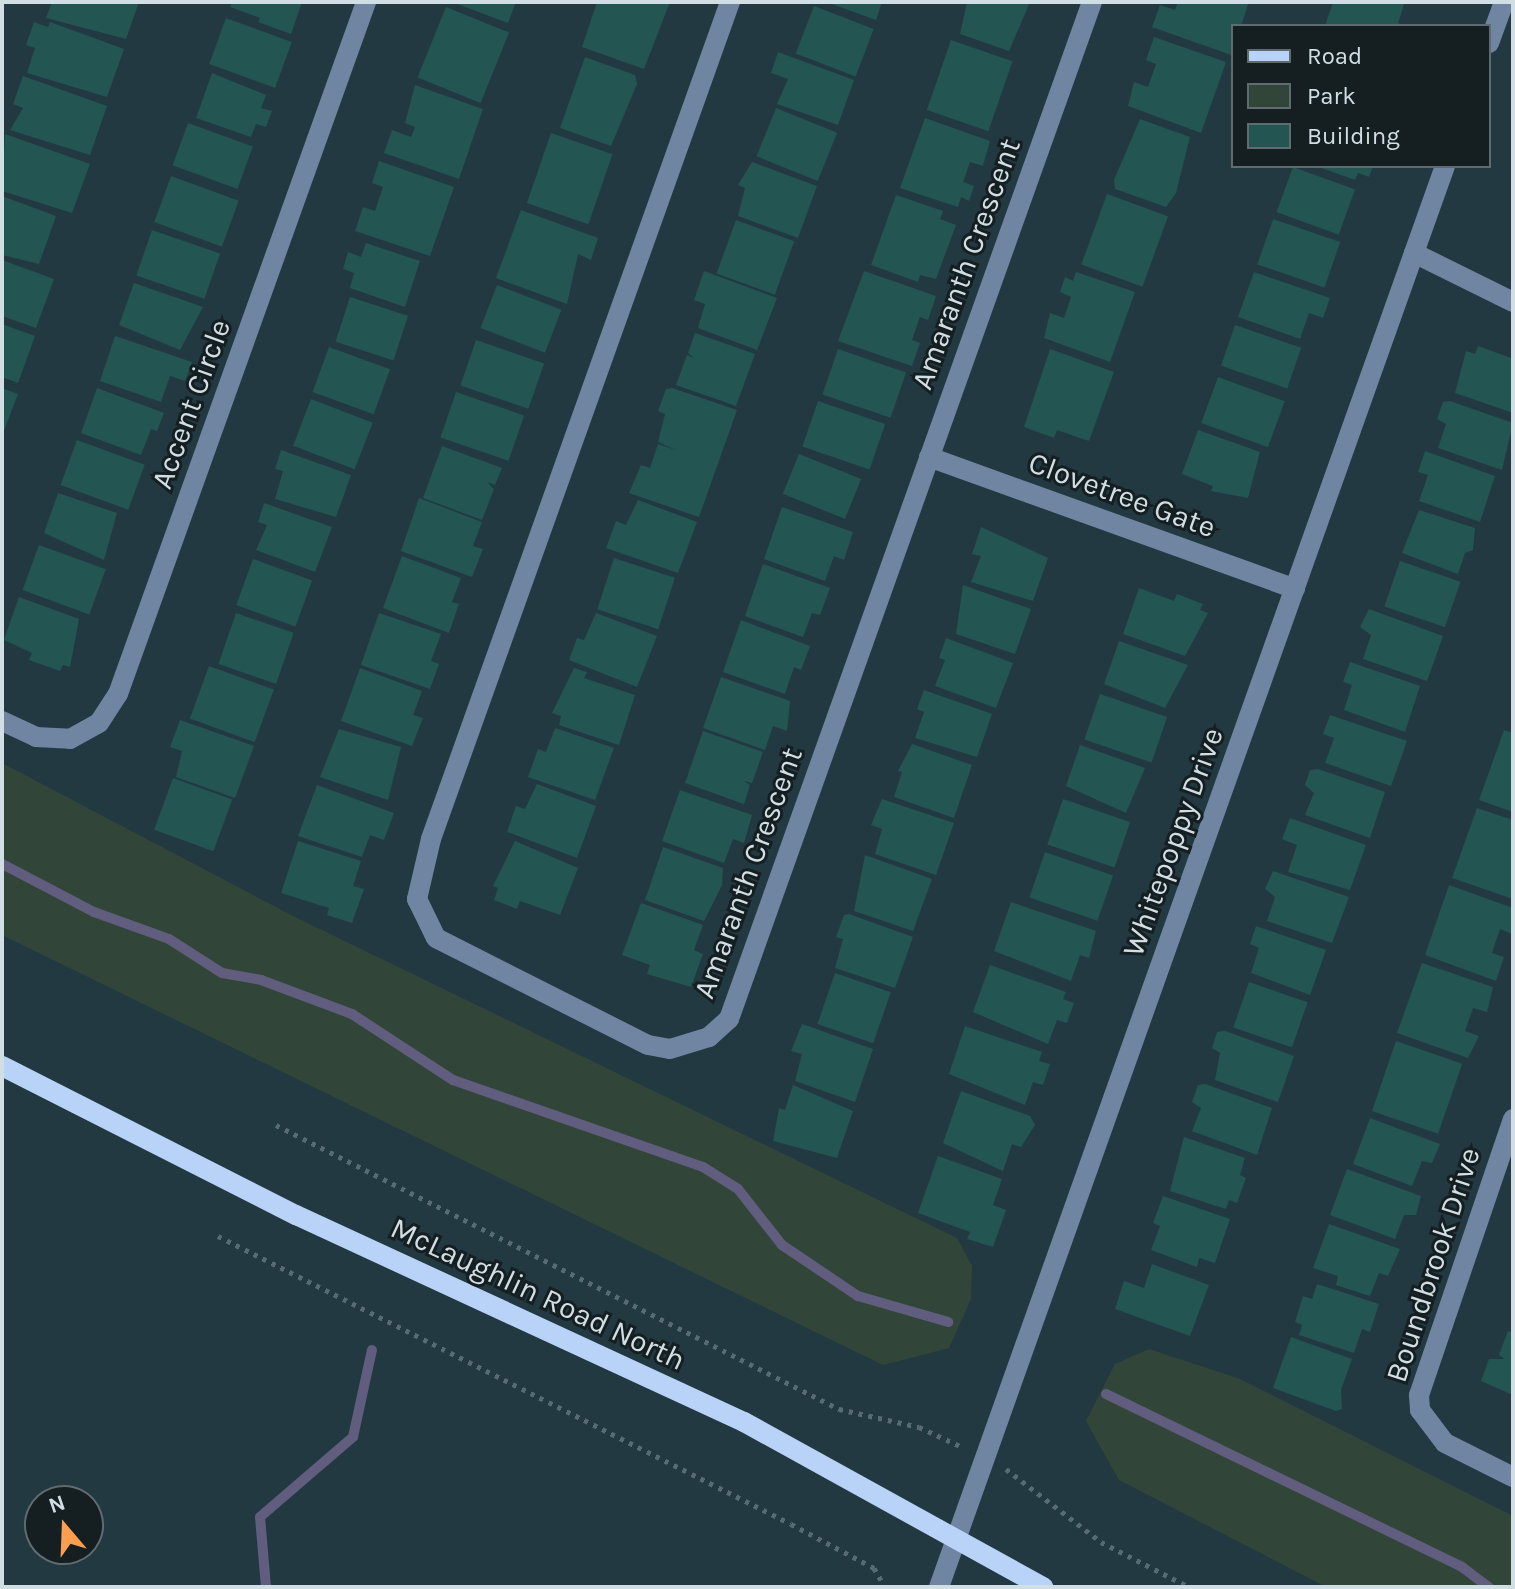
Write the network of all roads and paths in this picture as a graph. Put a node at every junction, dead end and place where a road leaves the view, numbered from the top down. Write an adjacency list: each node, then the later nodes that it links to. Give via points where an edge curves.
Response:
1 (366, 2): 11 (street, Accent Circle, via 118,694 99,723 70,739 36,737)
2 (730, 2): 9 (street, Amaranth Crescent, via 421,869 417,899 436,938 648,1045 687,1045 709,1037 729,1019)
3 (1092, 2): 9 (street, Amaranth Crescent)
4 (1504, 2): 5 (street)
5 (1491, 38)
6 (1444, 168): 7 (street, Whitepoppy Drive)
7 (1414, 253): 8 (street); 10 (street, Whitepoppy Drive)
8 (1513, 302)
9 (929, 457): 10 (street, Clovetree Gate)
10 (1295, 589): 19 (street, Whitepoppy Drive)
11 (2, 721)
12 (2, 1066): 19 (main road, McLaughlin Road North, via 296,1215 744,1422)
13 (1513, 1119): 17 (street, Boundbrook Drive, via 1419,1395 1420,1410 1445,1443)
14 (276, 1125): 16 (path, via 839,1409)
15 (218, 1236): 20 (path, via 791,1524 874,1568)
16 (946, 1439)
17 (1513, 1477)
18 (1024, 1478): 23 (path, via 1101,1542)
19 (956, 1537): 21 (street, Whitepoppy Drive); 22 (main road, McLaughlin Road North)
20 (885, 1587)
21 (939, 1587)
22 (1043, 1587)
23 (1189, 1587)

